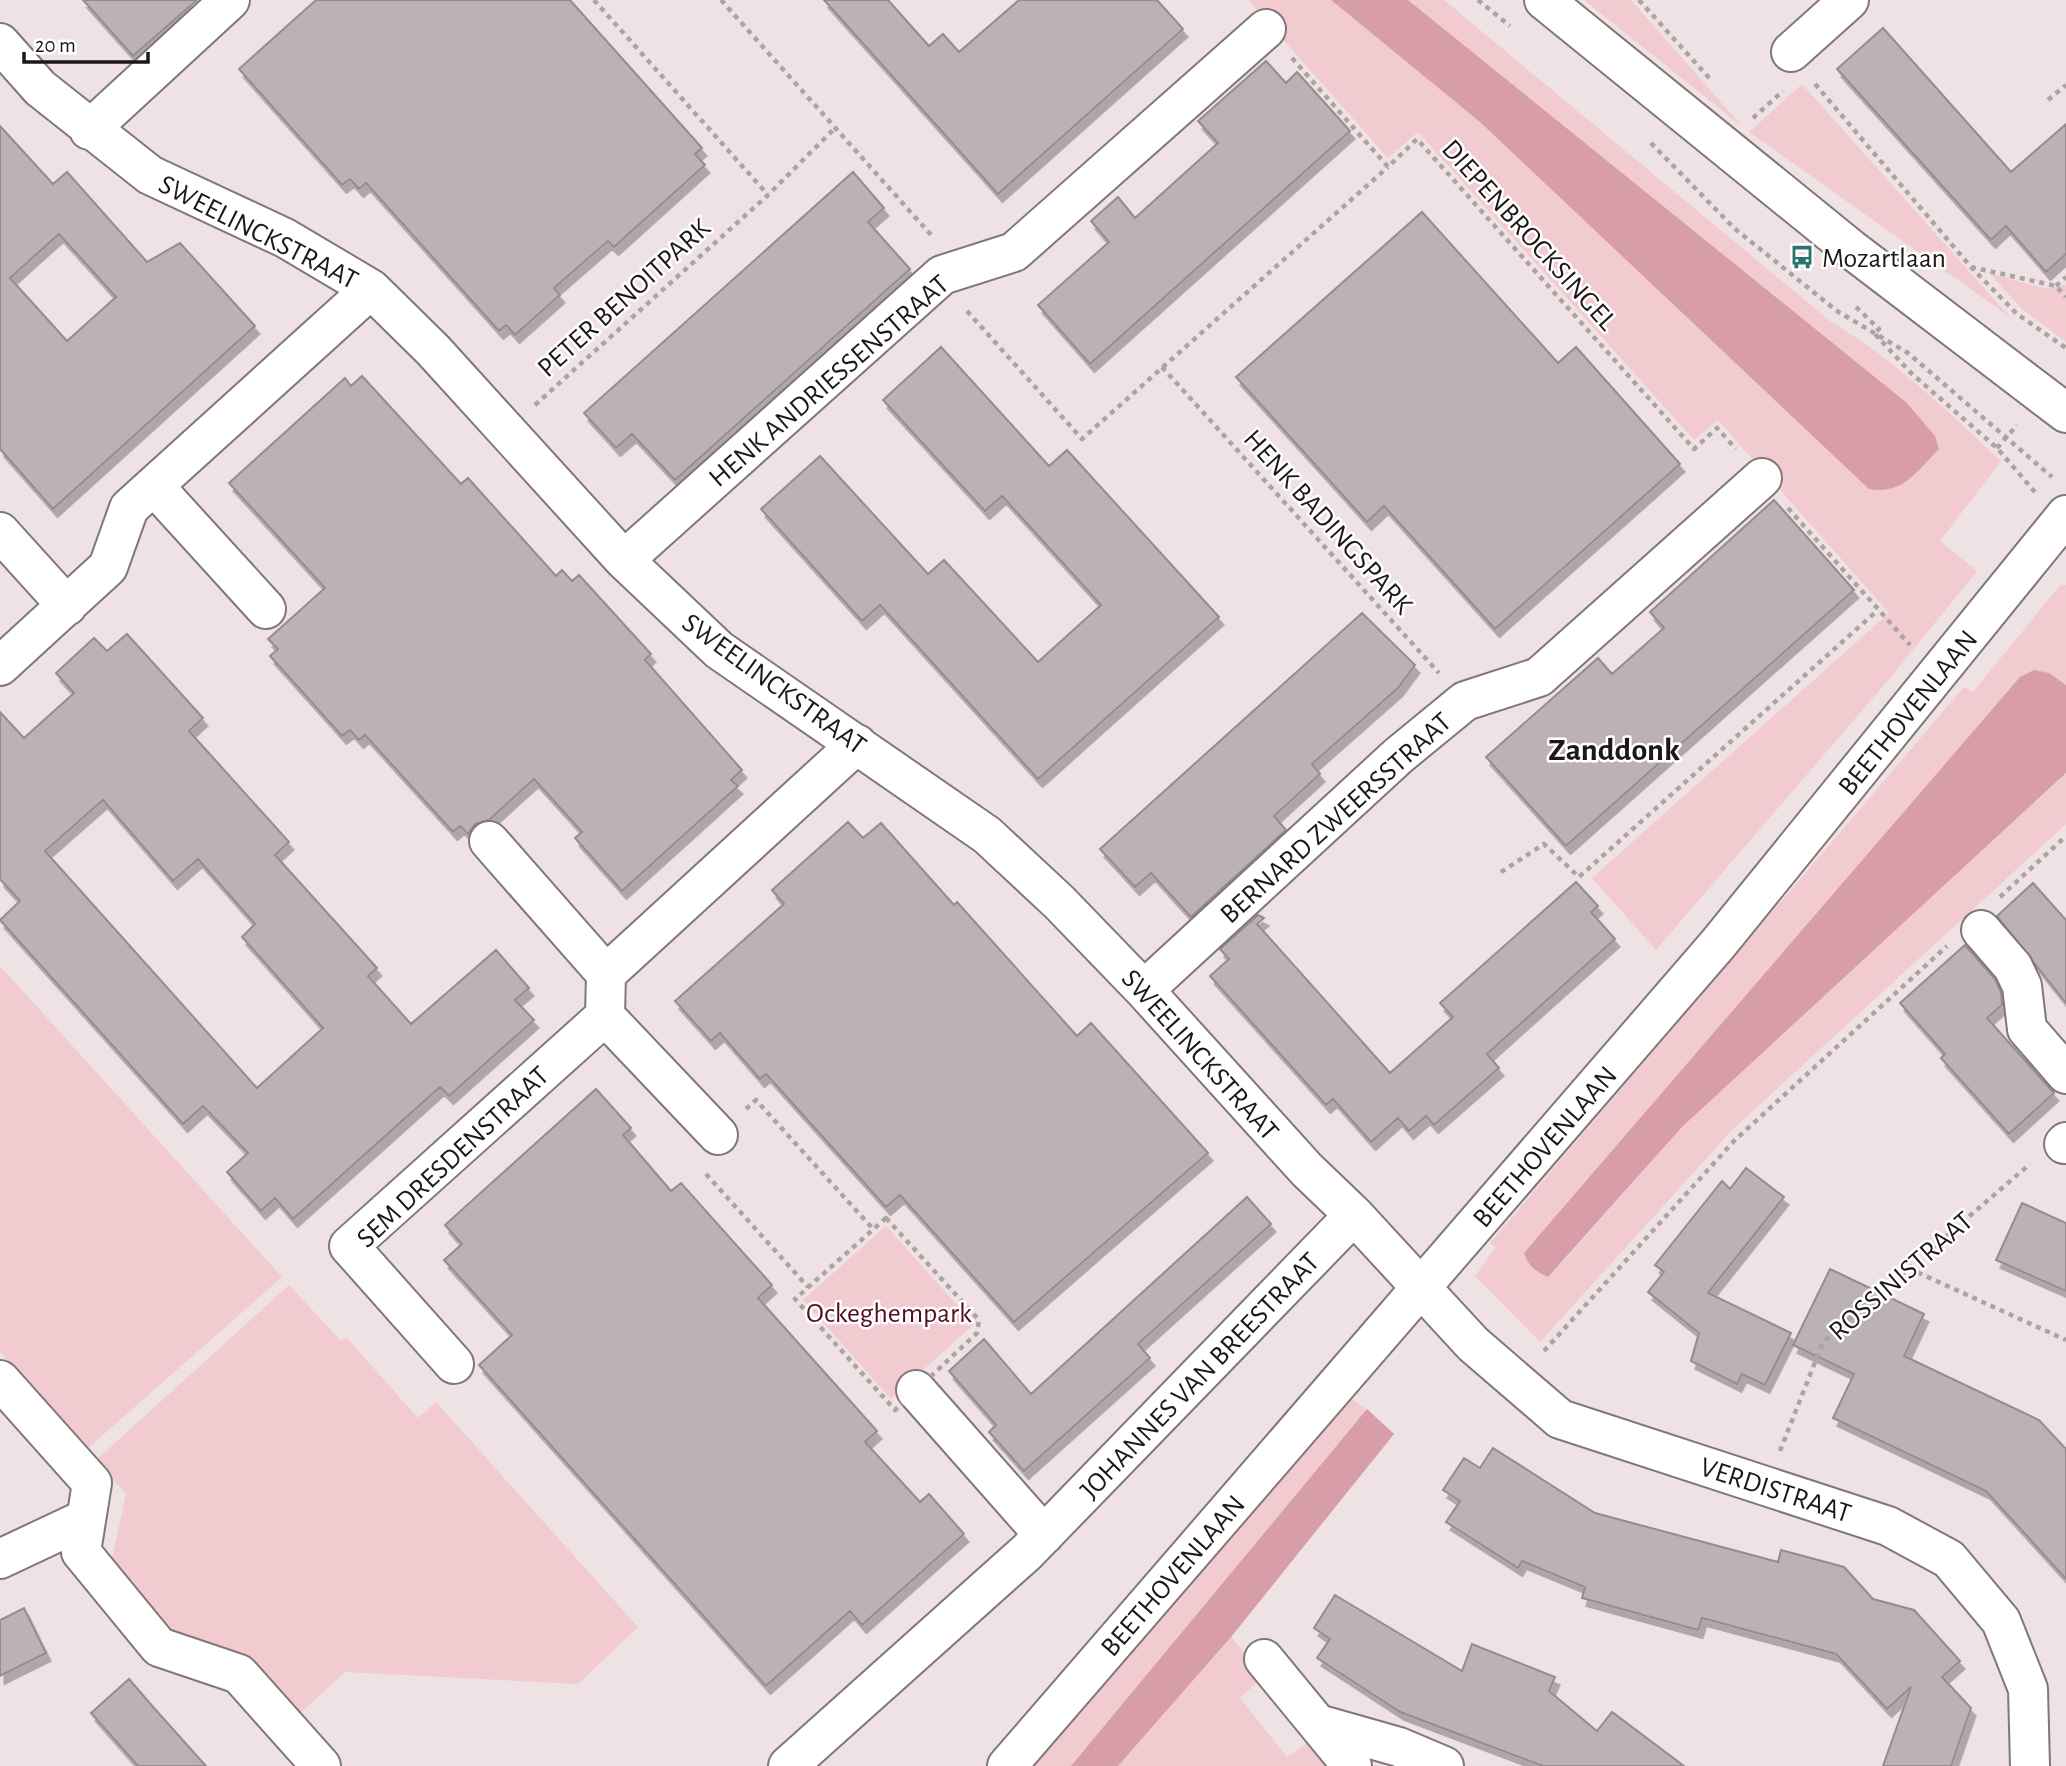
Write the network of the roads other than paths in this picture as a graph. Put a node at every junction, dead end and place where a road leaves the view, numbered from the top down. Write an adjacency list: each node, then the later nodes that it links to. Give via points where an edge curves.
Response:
1 (230, 0): 7 (street)
2 (1545, 0): 9 (street, via 1851,249)
3 (1849, 0): 6 (street)
4 (1266, 29): 14 (street, HENK ANDRIESSENSTRAAT, via 1014,252 949,273)
5 (0, 43): 7 (street, SWEELINCKSTRAAT, via 40,88)
6 (1791, 52)
7 (89, 130): 8 (street, SWEELINCKSTRAAT, via 150,174 285,238)
8 (371, 289): 11 (street); 14 (street, SWEELINCKSTRAAT, via 433,350)
9 (2066, 413)
10 (1762, 478): 22 (street, BERNARD ZWEERSSTRAAT, via 1539,677 1465,701 1398,756)
11 (154, 486): 15 (street, via 129,508 108,567); 16 (street)
12 (2053, 497): 27 (street, BEETHOVENLAAN, via 1718,944)
13 (0, 532): 15 (street)
14 (624, 560): 18 (street, SWEELINCKSTRAAT, via 719,650)
15 (67, 606): 17 (street)
16 (266, 609)
17 (0, 666)
18 (857, 744): 21 (street); 22 (street, SWEELINCKSTRAAT, via 987,835)
19 (489, 841): 21 (street)
20 (1977, 923): 24 (street, via 2013,967 2022,986 2027,1030)
21 (606, 974): 23 (street)
22 (1144, 990): 26 (street, SWEELINCKSTRAAT, via 1307,1170)
23 (605, 1016): 25 (street); 28 (street, SEM DRESDENSTRAAT, via 349,1246)
24 (2066, 1074)
25 (718, 1135)
26 (1354, 1215): 27 (street, SWEELINCKSTRAAT); 32 (street, JOHANNES VAN BREESTRAAT)
27 (1422, 1288): 38 (street, BEETHOVENLAAN); 41 (street, VERDISTRAAT, via 1473,1344 1560,1419 1888,1526 1949,1559 2001,1621 2028,1689)
28 (454, 1364)
29 (0, 1380): 31 (street, via 92,1483)
30 (916, 1390): 32 (street)
31 (85, 1519): 33 (street); 36 (street, via 81,1552 159,1647 239,1674)
32 (1044, 1535): 37 (street, JOHANNES VAN BREESTRAAT)
33 (0, 1559)
34 (1264, 1659): 35 (street)
35 (1318, 1724): 39 (street); 40 (street, via 1399,1747)
36 (321, 1766)
37 (788, 1766)
38 (1007, 1766)
39 (1352, 1766)
40 (1444, 1766)
41 (2030, 1766)

